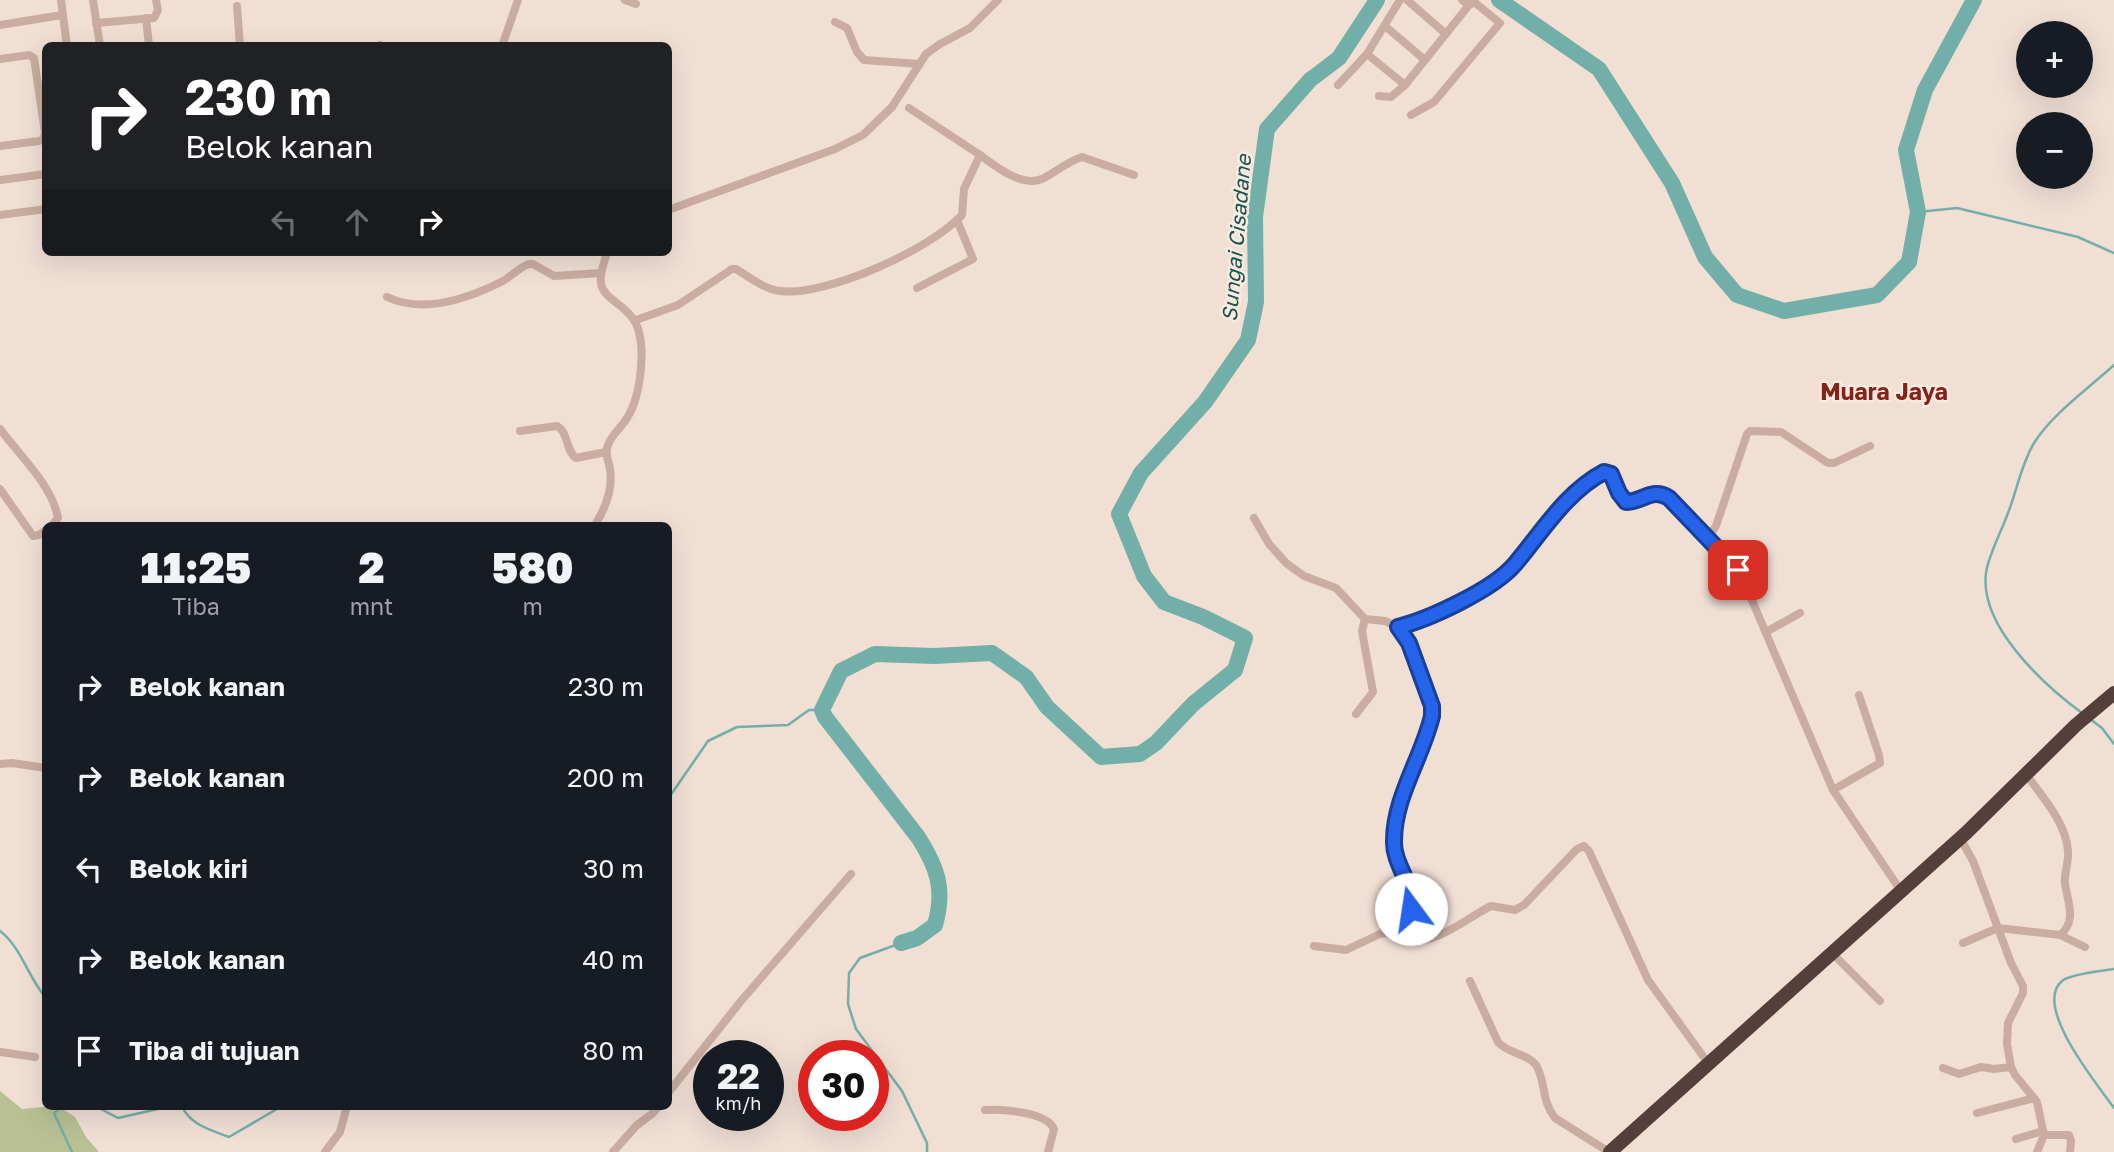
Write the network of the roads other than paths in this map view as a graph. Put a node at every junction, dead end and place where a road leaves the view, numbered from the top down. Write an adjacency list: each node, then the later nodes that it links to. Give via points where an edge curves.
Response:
1 (61, 0): 12 (street)
2 (93, 0): 15 (street)
3 (156, 0): 13 (street, via 157,15)
4 (518, 0): 23 (street)
5 (625, 0): 10 (street)
6 (998, 0): 27 (street, via 970,29 935,47)
7 (1401, 0): 17 (street)
8 (1407, 0): 18 (street)
9 (1465, 3): 18 (street); 33 (street, via 1474,2 1500,23 1434,102)
10 (636, 4)
11 (237, 6): 22 (street)
12 (62, 15): 16 (street); 19 (street)
13 (146, 18): 15 (street); 21 (street)
14 (835, 22): 27 (street, via 847,28 864,60)
15 (96, 23): 20 (street)
16 (0, 25)
17 (1385, 26): 24 (street); 26 (street)
18 (1446, 34): 26 (street)
19 (66, 42)
20 (99, 42)
21 (149, 42)
22 (240, 42)
23 (503, 42)
24 (1367, 54): 28 (street); 29 (street)
25 (0, 59): 31 (street, via 33,57)
26 (1425, 60): 29 (street)
27 (919, 64): 40 (street, via 888,112 857,138)
28 (1338, 85)
29 (1405, 85): 30 (street, via 1391,97)
30 (1379, 96)
31 (42, 98)
32 (909, 108): 36 (street)
33 (1411, 115)
34 (42, 139): 35 (street)
35 (0, 146)
36 (980, 155): 38 (street, via 1025,181 1041,180 1082,157); 43 (street, via 964,189 964,210)
37 (42, 175): 39 (street)
38 (1133, 175)
39 (0, 180)
40 (672, 209)
41 (42, 210): 42 (street)
42 (0, 215)
43 (957, 220): 46 (street, via 974,259); 48 (street, via 892,262 813,289 775,290 732,269 678,305)
44 (606, 256): 45 (street)
45 (601, 273): 47 (street, via 554,276 528,264 488,288 436,304 421,306); 48 (street, via 604,293)
46 (917, 288)
47 (387, 297)
48 (636, 320): 52 (street, via 641,351 638,386 628,417)
49 (0, 429): 55 (street, via 55,505)
50 (520, 431): 52 (street, via 557,426 576,458)
51 (1870, 446): 58 (street, via 1828,463 1781,432 1748,432)
52 (606, 452): 56 (street, via 609,489)
53 (0, 489): 57 (street, via 33,536)
54 (1254, 518): 60 (street, via 1286,564 1336,588)
55 (55, 522)
56 (596, 522)
57 (42, 533)
58 (1708, 538): 61 (street, via 1664,494 1626,502 1611,474 1604,472 1553,515 1500,577 1438,615); 62 (street, via 1742,577)
59 (1800, 612): 62 (street)
60 (1366, 619): 61 (street); 65 (street, via 1362,631 1373,692)
61 (1398, 627): 74 (street, via 1409,643 1432,706 1394,833 1395,854 1412,903)
62 (1766, 632): 69 (street)
63 (1859, 695): 69 (street, via 1880,763)
64 (2110, 696): 68 (highway)
65 (1356, 714)
66 (0, 764): 67 (street)
67 (42, 767)
68 (2026, 774): 70 (highway); 75 (street, via 2062,827 2069,855 2065,885 2071,916)
69 (1833, 790): 72 (street)
70 (1961, 838): 72 (highway); 73 (street)
71 (851, 874): 87 (street)
72 (1901, 891): 79 (highway)
73 (1998, 928): 75 (street); 76 (street); 85 (street, via 2023,986 2008,1023)
74 (1402, 932): 77 (street, via 1380,933 1346,950); 84 (street, via 1408,940 1422,939 1457,928 1491,906 1515,910 1584,846 1648,979)
75 (2060, 936): 78 (street)
76 (1963, 943)
77 (1314, 946)
78 (2085, 947)
79 (1833, 954): 81 (street); 84 (highway)
80 (1469, 981): 98 (street, via 1502,1048 1535,1064 1545,1103 1555,1118)
81 (1880, 1001)
82 (0, 1052): 83 (street)
83 (35, 1057)
84 (1708, 1063): 98 (highway)
85 (2011, 1067): 86 (street, via 1981,1067 1959,1074); 88 (street)
86 (1943, 1068)
87 (672, 1088)
88 (2034, 1098): 92 (street); 93 (street)
89 (346, 1110): 95 (street, via 340,1132)
90 (655, 1110): 96 (street)
91 (985, 1110): 97 (street, via 1047,1121 1054,1129)
92 (1977, 1113)
93 (2044, 1133): 94 (street); 99 (street); 100 (street, via 2069,1135)
94 (2016, 1139)
95 (325, 1152)
96 (613, 1152)
97 (1048, 1152)
98 (1609, 1152)
99 (2038, 1152)
100 (2070, 1152)

